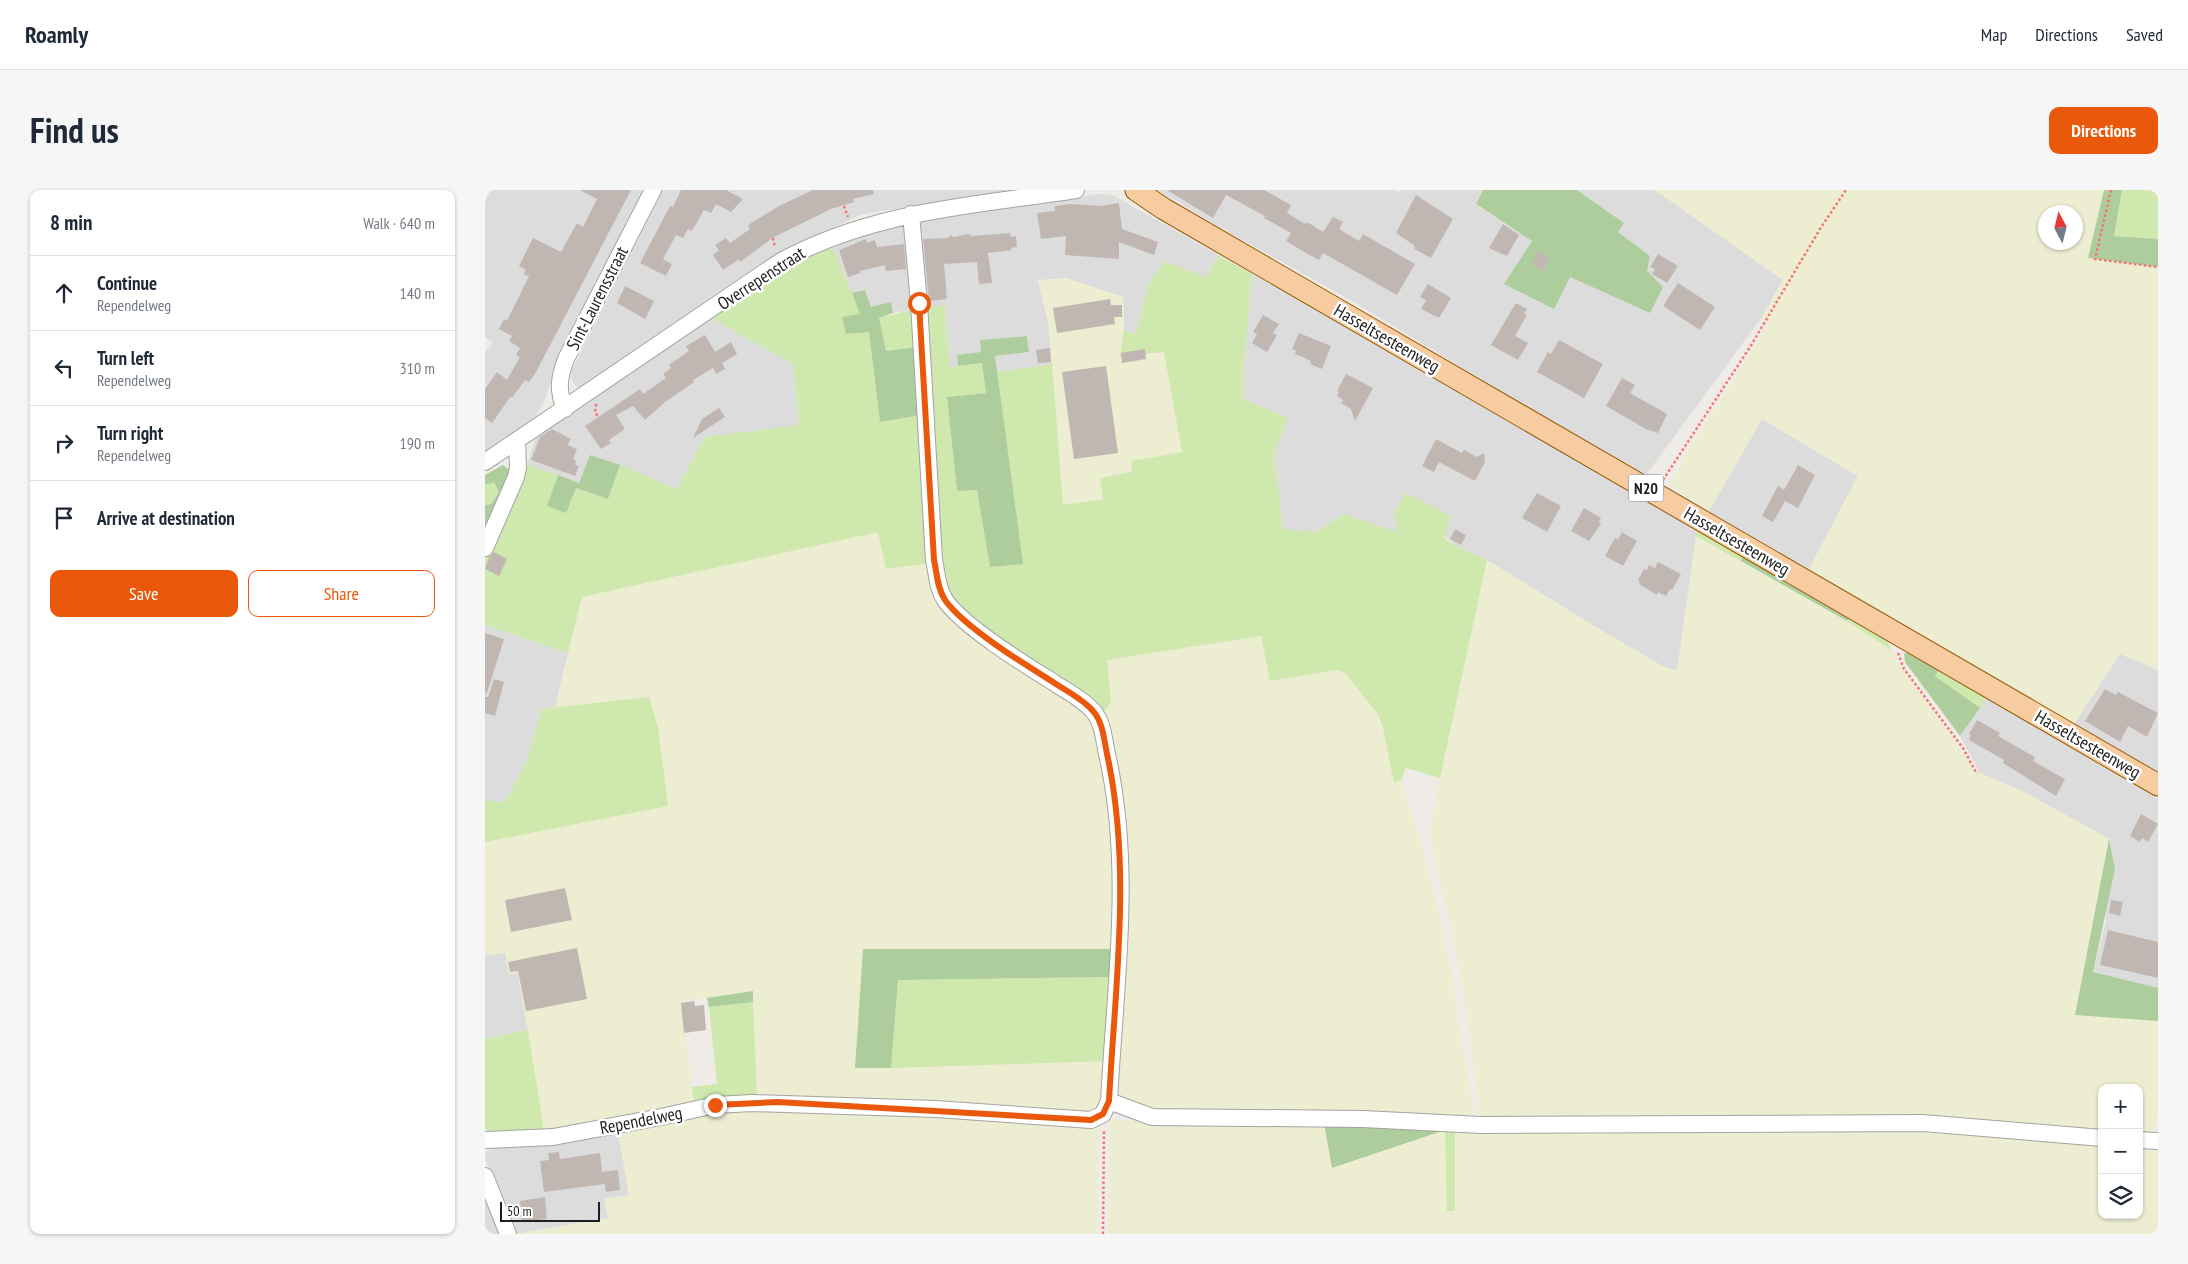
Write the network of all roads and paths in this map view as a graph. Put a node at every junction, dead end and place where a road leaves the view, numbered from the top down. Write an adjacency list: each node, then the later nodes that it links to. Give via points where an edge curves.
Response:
1 (653, 190): 13 (street, Sint-Laurensstraat, via 566,359 559,391)
2 (1076, 190): 7 (street, Overrepenstraat)
3 (1136, 190): 17 (main road, Hasseltsesteenweg / N20)
4 (1846, 190): 17 (path, via 1750,347)
5 (2111, 190): 11 (path, via 2095,259)
6 (844, 206): 8 (path)
7 (911, 214): 13 (street, Overrepenstraat, via 845,232 781,261); 22 (street, via 934,560 939,586 945,600 984,635 1093,711 1100,724 1109,762 1119,831 1120,929)
8 (848, 217)
9 (773, 238): 10 (path)
10 (776, 251)
11 (2158, 267)
12 (599, 399): 14 (path, via 595,412)
13 (565, 409): 15 (street, Overrepenstraat)
14 (598, 417)
15 (517, 442): 16 (street, Overrepenstraat); 18 (street, via 516,478)
16 (485, 462)
17 (1655, 493): 19 (main road, Hasseltsesteenweg / N20)
18 (485, 548)
19 (1898, 634): 20 (path, via 1899,661 1963,748); 21 (main road, Hasseltsesteenweg / N20)
20 (1977, 774)
21 (2158, 785)
22 (1106, 1108): 23 (street, via 1152,1117 1363,1119 1481,1125 1923,1122); 24 (street, Rependelweg, via 1091,1120 926,1109 752,1103 715,1105 553,1137); 29 (path)
23 (2098, 1138)
24 (485, 1140)
25 (2143, 1140): 26 (street)
26 (2158, 1142)
27 (485, 1176): 28 (street)
28 (508, 1234)
29 (1103, 1234)

